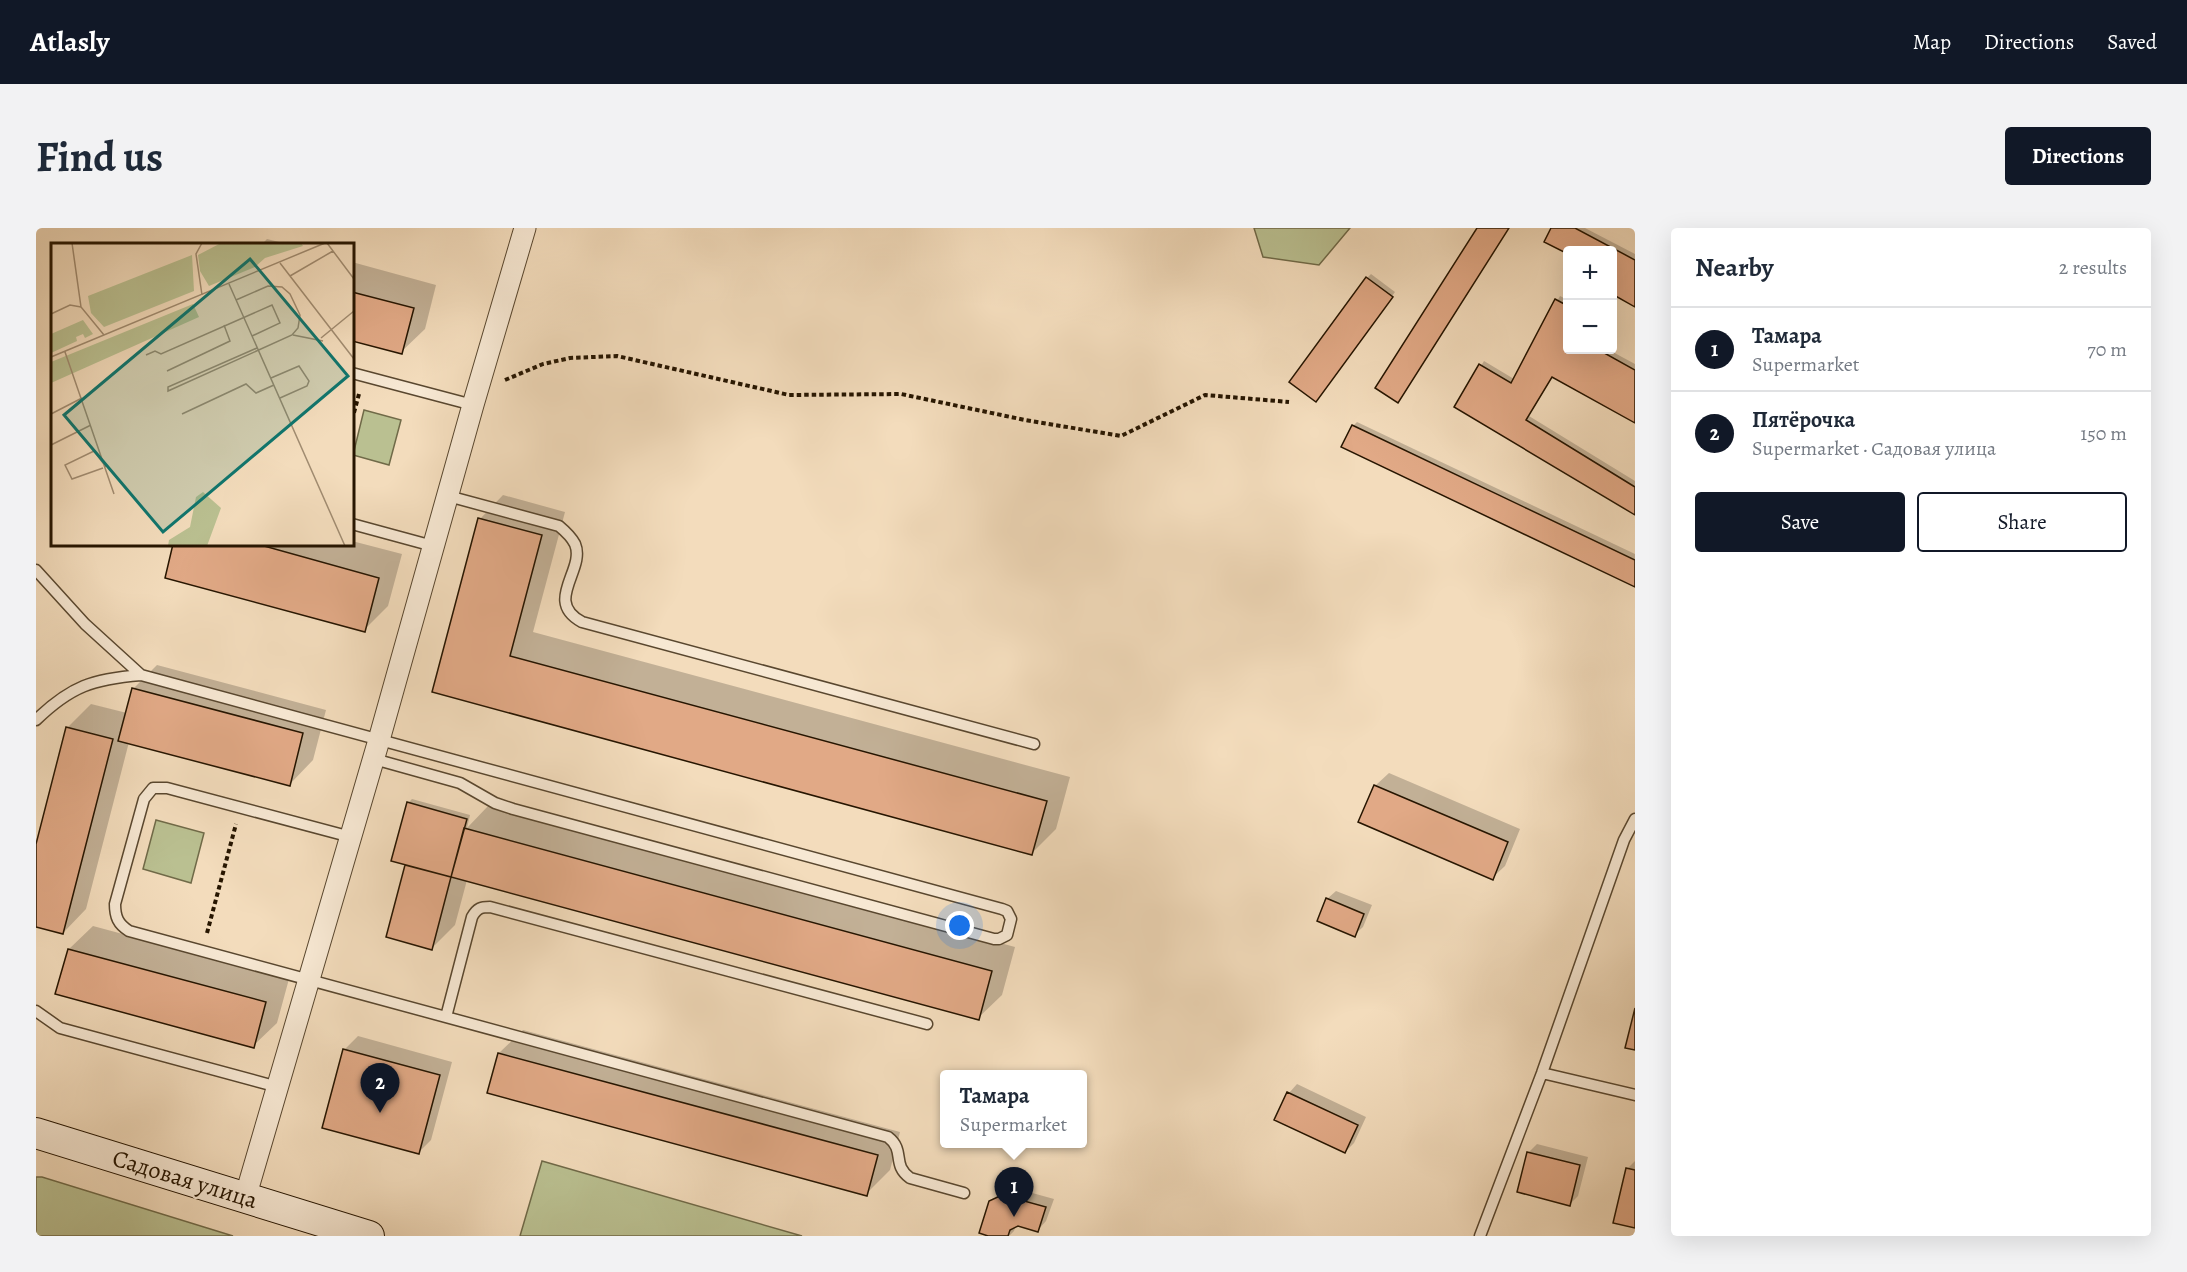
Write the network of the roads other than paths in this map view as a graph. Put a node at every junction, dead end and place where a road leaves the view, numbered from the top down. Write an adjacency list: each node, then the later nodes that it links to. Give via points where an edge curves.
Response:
1 (525, 228): 3 (street)
2 (354, 374): 3 (lane)
3 (475, 399): 4 (street)
4 (448, 496): 6 (street); 10 (lane, via 559,526 570,536 576,554 565,596 570,612 582,622)
5 (354, 525): 6 (lane)
6 (434, 546): 11 (street)
7 (36, 570): 8 (lane, via 85,624)
8 (141, 675): 9 (lane, via 109,677 81,686); 11 (lane)
9 (36, 720)
10 (1034, 744)
11 (377, 750): 11 (lane, via 513,809 994,939 1007,935 1011,919 1002,909); 13 (street)
12 (1635, 819): 18 (lane, via 1624,840)
13 (351, 837): 14 (street); 14 (lane, via 159,786 148,791 144,799 115,904 118,922 129,931)
14 (309, 980): 16 (lane); 19 (street)
15 (36, 1011): 19 (lane, via 60,1028)
16 (446, 1017): 17 (lane, via 472,917 476,910 490,907); 22 (lane, via 888,1137 896,1143 900,1165 910,1178)
17 (927, 1024)
18 (1542, 1073): 20 (lane); 25 (lane)
19 (278, 1087): 23 (street)
20 (1635, 1095)
21 (36, 1133): 23 (main road, Садовая улица)
22 (964, 1193)
23 (245, 1198): 24 (main road, Садовая улица)
24 (369, 1236)
25 (1480, 1236)

